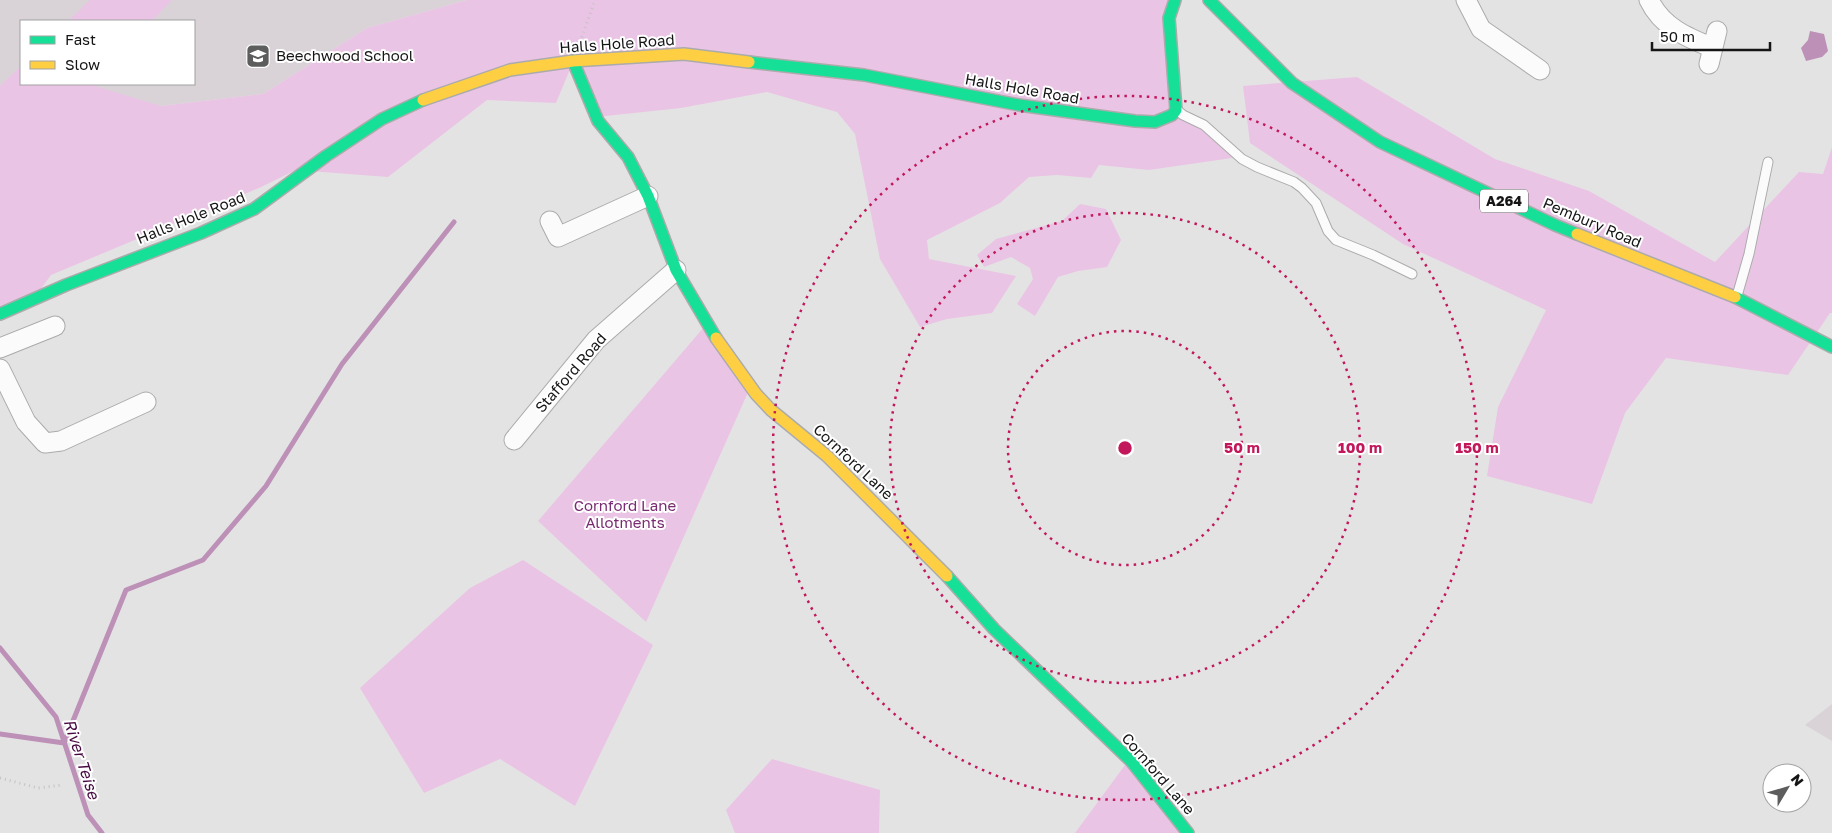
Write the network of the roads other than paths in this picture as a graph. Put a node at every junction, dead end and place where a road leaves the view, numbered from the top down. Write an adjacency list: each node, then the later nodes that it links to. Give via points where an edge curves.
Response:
1 (1175, 0): 8 (street, via 1170,18)
2 (1210, 0): 14 (street, Pembury Road / A264, via 1292,83 1380,142 1556,225)
3 (1466, 0): 7 (street, via 1481,29)
4 (1649, 0): 5 (street, via 1663,22 1684,37)
5 (1713, 48)
6 (573, 61): 8 (street, Halls Hole Road, via 684,54 864,75 1019,105 1135,121 1155,122); 10 (street, Cornford Lane, via 598,121 628,157); 15 (street, Halls Hole Road, via 510,70 431,96 382,119 254,210)
7 (1540, 70)
8 (1176, 110): 13 (lane, via 1204,125 1242,159 1302,188 1316,203 1328,232 1336,240)
9 (1768, 162): 14 (lane)
10 (648, 196): 11 (street, via 558,237); 12 (street, Cornford Lane)
11 (550, 221)
12 (676, 270): 21 (street, Stafford Road, via 596,340); 22 (street, Cornford Lane, via 708,326 770,410 828,456 934,562 994,629 1131,760)
13 (1412, 274)
14 (1737, 298): 17 (street, Pembury Road / A264)
15 (0, 314)
16 (54, 326): 18 (street)
17 (1832, 347)
18 (0, 348)
19 (0, 370): 20 (street, via 26,422 45,443 62,441)
20 (146, 402)
21 (514, 440)
22 (1188, 833)

